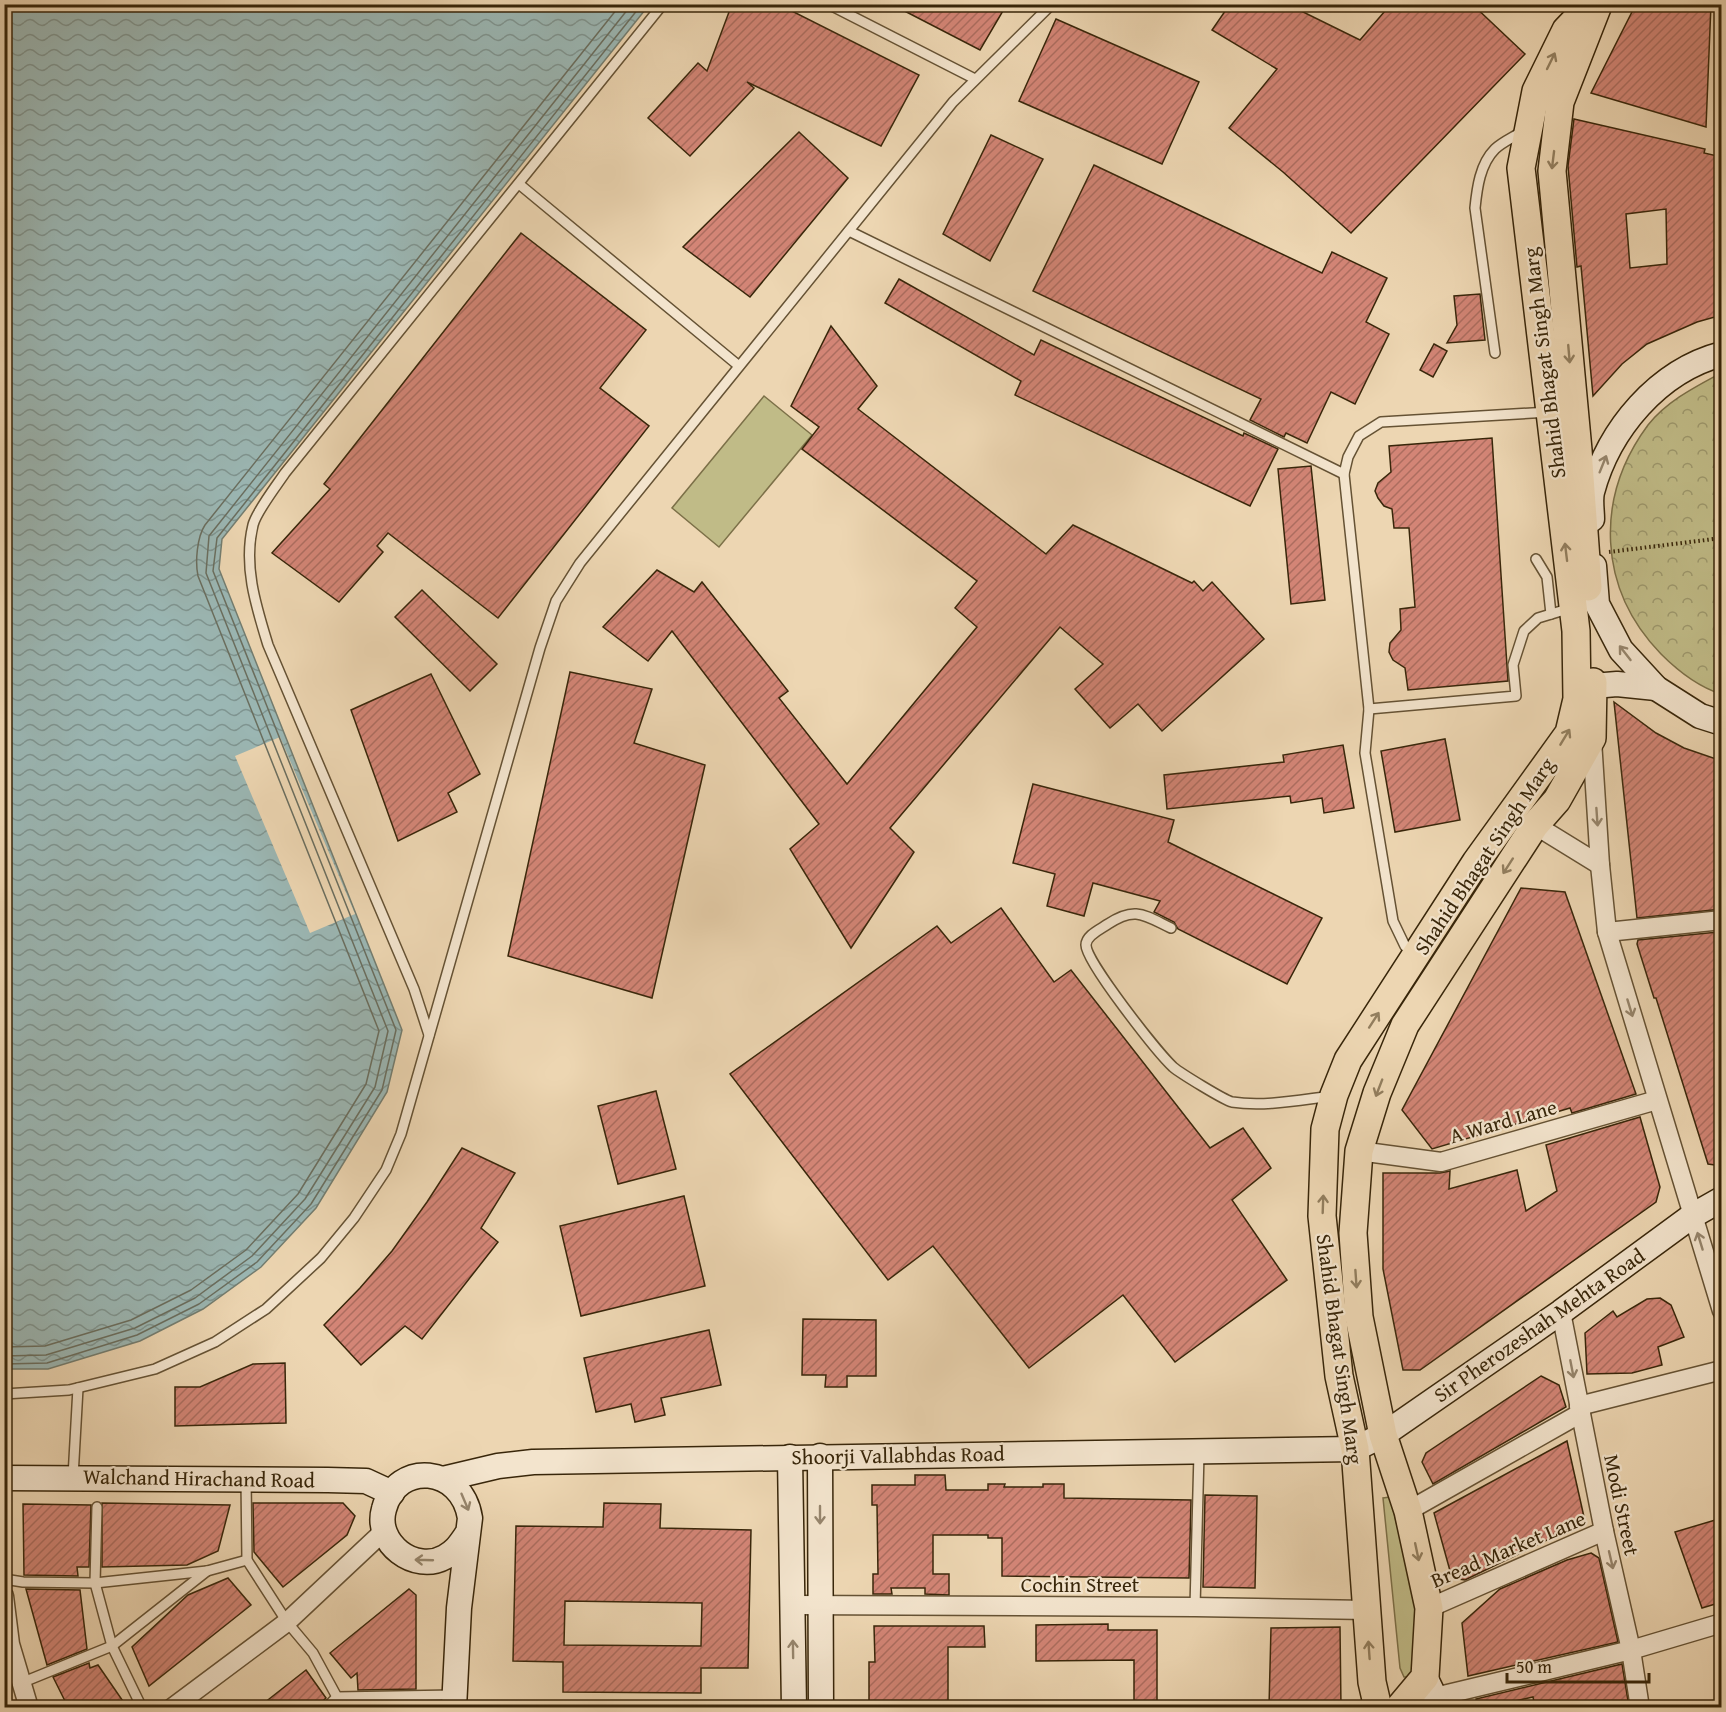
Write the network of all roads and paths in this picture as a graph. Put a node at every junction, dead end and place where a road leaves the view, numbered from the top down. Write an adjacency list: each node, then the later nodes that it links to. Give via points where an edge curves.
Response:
1 (663, 4): 9 (lane)
2 (828, 4): 6 (lane)
3 (1052, 4): 6 (lane)
4 (1591, 4): 7 (main road, Shahid Bhagat Singh Marg, one-way to 4, via 1566,30)
5 (1598, 4): 7 (main road, Shahid Bhagat Singh Marg)
6 (975, 80): 10 (lane)
7 (1548, 97): 8 (main road, Shahid Bhagat Singh Marg); 14 (main road, Shahid Bhagat Singh Marg, one-way to 14)
8 (1528, 128): 11 (lane, via 1495,149 1483,166 1476,192); 14 (main road, Shahid Bhagat Singh Marg, via 1521,168)
9 (519, 184): 13 (lane); 34 (lane, via 285,473 253,523 249,564 255,605 268,645 414,989)
10 (849, 231): 13 (lane); 17 (lane)
11 (1495, 354)
12 (1722, 354): 15 (street, via 1702,359 1652,392)
13 (739, 366): 34 (lane, via 580,563 556,601)
14 (1562, 411): 16 (main road, Shahid Bhagat Singh Marg); 17 (lane, via 1380,422 1359,436); 18 (main road, Shahid Bhagat Singh Marg)
15 (1614, 438): 16 (street, via 1595,439); 24 (street, one-way to 15, via 1621,650 1598,604 1591,494)
16 (1578, 450): 18 (street); 23 (main road, Shahid Bhagat Singh Marg)
17 (1344, 474): 25 (lane)
18 (1558, 480): 22 (main road, Shahid Bhagat Singh Marg, one-way to 18)
19 (1722, 538): 20 (path)
20 (1611, 552)
21 (1536, 559): 22 (lane)
22 (1562, 610): 25 (lane, via 1538,618 1524,630 1513,665 1516,696); 26 (main road, Shahid Bhagat Singh Marg, via 1576,631 1577,688)
23 (1593, 686): 24 (street); 26 (main road, Shahid Bhagat Singh Marg)
24 (1656, 688): 27 (street, via 1700,716)
25 (1369, 709): 33 (lane, via 1365,753 1393,921 1405,946)
26 (1586, 720): 28 (main road, Shahid Bhagat Singh Marg, via 1557,801); 29 (street, one-way to 29); 33 (main road, Shahid Bhagat Singh Marg, one-way to 26, via 1476,861 1569,733)
27 (1722, 723)
28 (1535, 825): 29 (street); 33 (main road, Shahid Bhagat Singh Marg, one-way to 33)
29 (1600, 865): 32 (street)
30 (1722, 920): 32 (street)
31 (1171, 928): 35 (lane, via 1139,914 1123,914 1096,931 1086,945 1116,998 1174,1067 1230,1102 1280,1103)
32 (1607, 932): 36 (street, one-way to 36)
33 (1426, 965): 35 (main road, Shahid Bhagat Singh Marg, one-way to 33, via 1348,1060); 37 (main road, Shahid Bhagat Singh Marg, one-way to 37)
34 (429, 1035): 43 (lane, via 401,1134 386,1170 321,1258 266,1308 215,1342 155,1369)
35 (1334, 1095): 47 (main road, Shahid Bhagat Singh Marg, one-way to 35, via 1339,1376 1322,1216 1325,1129)
36 (1657, 1100): 37 (street, A Ward Lane, via 1441,1162); 39 (street)
37 (1359, 1151): 46 (main road, Shahid Bhagat Singh Marg, one-way to 46, via 1353,1233 1359,1317)
38 (1722, 1199): 39 (street, Sir Pherozeshah Mehta Road)
39 (1692, 1216): 40 (street, one-way to 39); 41 (street, Sir Pherozeshah Mehta Road)
40 (1721, 1308)
41 (1561, 1312): 45 (street, Modi Street, one-way to 45); 46 (street, Sir Pherozeshah Mehta Road)
42 (1722, 1370): 45 (street)
43 (78, 1388): 44 (lane); 51 (lane)
44 (4, 1394)
45 (1580, 1410): 57 (street); 59 (street, Modi Street)
46 (1383, 1435): 47 (street, Sir Pherozeshah Mehta Road); 57 (main road, Shahid Bhagat Singh Marg)
47 (1354, 1449): 48 (street, Shoorji Vallabhdas Road); 70 (main road, Shahid Bhagat Singh Marg)
48 (1199, 1451): 50 (street, Shoorji Vallabhdas Road); 68 (lane)
49 (790, 1456): 50 (street, Shoorji Vallabhdas Road); 54 (street, Shoorji Vallabhdas Road, via 533,1462); 66 (street)
50 (820, 1456): 67 (street, one-way to 67)
51 (73, 1477): 52 (street, Walchand Hirachand Road); 53 (street, Walchand Hirachand Road)
52 (4, 1478)
53 (246, 1478): 55 (street, Walchand Hirachand Road, via 366,1481); 61 (lane)
54 (443, 1479): 55 (street, via 413,1477); 60 (street, one-way to 60, via 460,1491 468,1506)
55 (392, 1492): 58 (street, via 383,1511)
56 (97, 1507): 64 (lane)
57 (1408, 1511): 69 (main road, Shahid Bhagat Singh Marg, one-way to 69)
58 (384, 1531): 60 (street, one-way to 58, via 456,1550 443,1558 418,1561 403,1556); 71 (street)
59 (1604, 1532): 69 (street, Bread Market Lane); 74 (street, Modi Street, one-way to 74)
60 (467, 1534): 77 (street)
61 (247, 1560): 62 (lane); 71 (lane)
62 (207, 1571): 64 (lane); 73 (lane)
63 (4, 1578): 64 (lane)
64 (95, 1583): 73 (lane)
65 (4, 1596): 75 (street, via 10,1644)
66 (793, 1605): 67 (street, Cochin Street); 83 (street, one-way to 66)
67 (820, 1606): 68 (street, Cochin Street); 84 (street)
68 (1196, 1607): 70 (street, Cochin Street)
69 (1429, 1608): 76 (main road, Shahid Bhagat Singh Marg)
70 (1366, 1610): 85 (main road, Shahid Bhagat Singh Marg, one-way to 70)
71 (287, 1622): 78 (lane, via 313,1653); 81 (street)
72 (1722, 1623): 74 (street)
73 (112, 1646): 75 (lane); 80 (lane)
74 (1631, 1650): 76 (street); 87 (street, Modi Street)
75 (21, 1683): 79 (street)
76 (1433, 1694): 86 (main road)
77 (454, 1701): 78 (lane)
78 (337, 1702): 82 (lane)
79 (29, 1707)
80 (142, 1707)
81 (172, 1707)
82 (326, 1707)
83 (794, 1707)
84 (821, 1707)
85 (1378, 1707)
86 (1399, 1707)
87 (1640, 1707)

